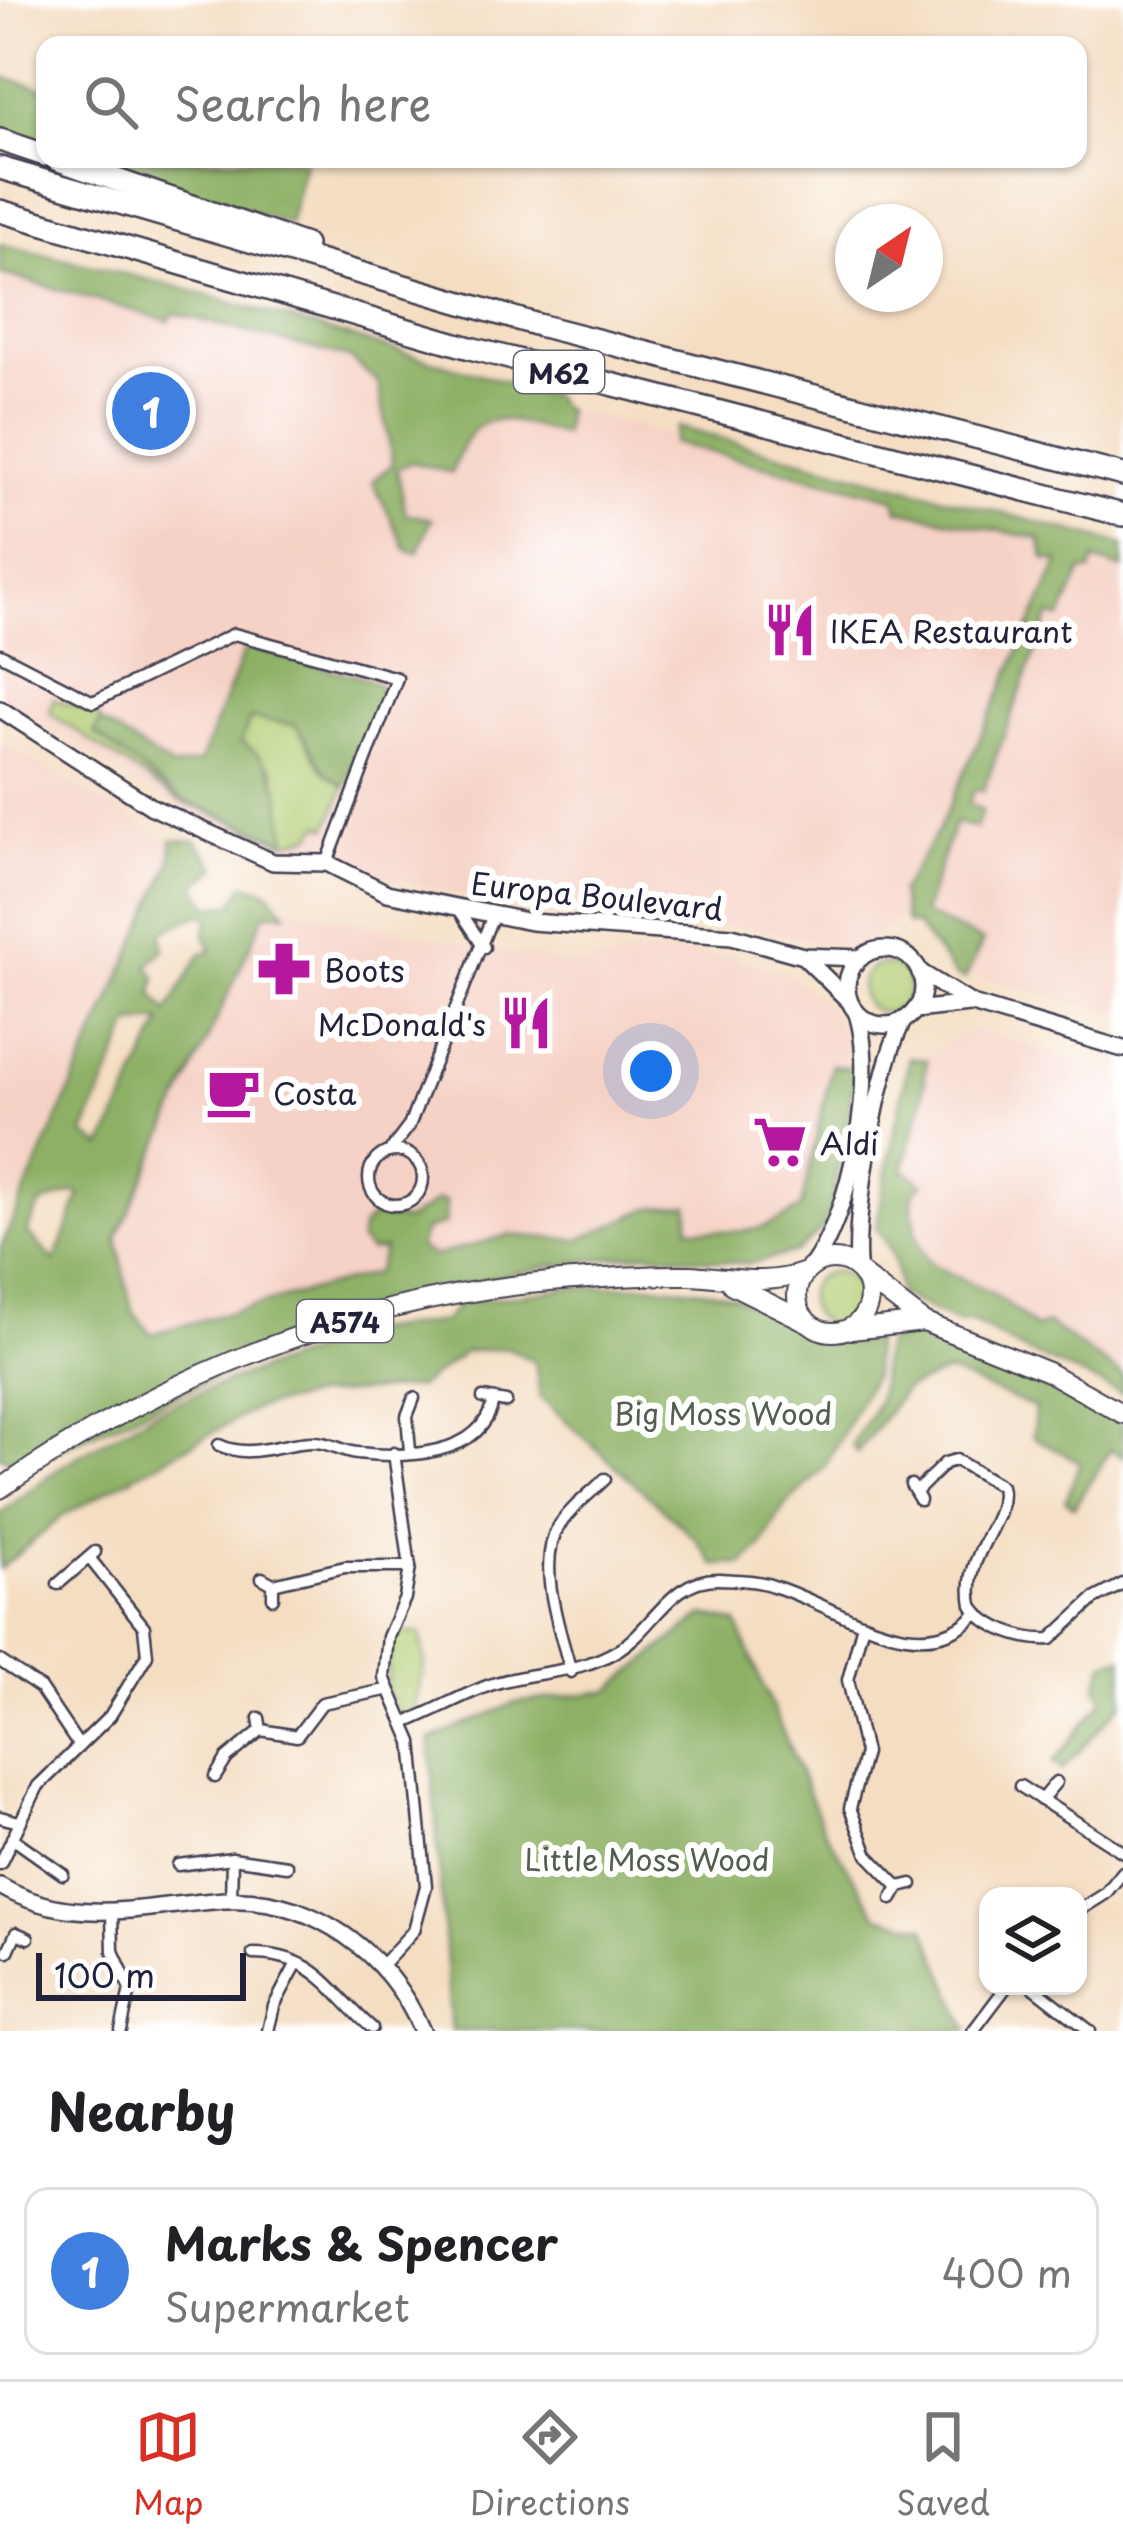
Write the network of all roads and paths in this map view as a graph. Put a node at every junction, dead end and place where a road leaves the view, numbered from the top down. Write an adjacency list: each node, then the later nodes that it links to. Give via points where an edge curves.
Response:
1 (0, 140): 2 (highway)
2 (36, 152)
3 (0, 168): 6 (highway, M62)
4 (82, 168): 6 (highway)
5 (0, 211): 8 (highway, M62, via 470,349)
6 (538, 325): 7 (highway, M62)
7 (1123, 475)
8 (1123, 515)
9 (0, 654): 11 (street, via 93,701 233,634 398,678)
10 (0, 710): 11 (street, Europa Boulevard, via 181,822 273,862)
11 (327, 863): 12 (street, Europa Boulevard, via 387,893)
12 (458, 908): 13 (street, Europa Boulevard); 14 (street)
13 (493, 915): 14 (street); 15 (street, Europa Boulevard, via 732,936)
14 (484, 947): 22 (street)
15 (802, 956): 16 (street, Europa Boulevard); 19 (street, Europa Boulevard)
16 (861, 958): 17 (street, via 895,950); 19 (street, via 848,980)
17 (920, 972): 18 (street); 20 (street, via 923,992)
18 (972, 1004): 20 (street); 21 (street)
19 (854, 1007): 20 (street, via 884,1025); 25 (street, via 866,1042 865,1076 837,1224)
20 (910, 1015): 26 (street, via 889,1055 856,1227)
21 (1123, 1049)
22 (409, 1126): 23 (street); 24 (street)
23 (390, 1151): 24 (street); 24 (street, via 368,1176 387,1205 418,1194 423,1178)
24 (412, 1156)
25 (808, 1270): 26 (main road, A574, via 830,1260); 27 (main road, A574); 29 (main road, via 797,1292)
26 (862, 1274): 28 (main road, A574); 30 (main road, via 866,1312)
27 (726, 1282): 29 (main road, A574); 42 (main road, A574, via 646,1275 539,1283 339,1322 128,1408)
28 (924, 1322): 30 (main road, A574); 33 (main road, A574, via 1048,1372)
29 (809, 1323): 30 (main road, A574)
30 (837, 1332)
31 (414, 1398): 36 (street)
32 (494, 1400): 36 (street, via 473,1438)
33 (1123, 1414)
34 (217, 1445): 37 (street, via 262,1451 313,1442)
35 (956, 1445): 38 (street)
36 (410, 1451): 37 (street)
37 (394, 1453): 44 (street)
38 (956, 1460): 41 (street); 43 (street)
39 (606, 1477): 51 (street, via 552,1543 552,1586)
40 (1015, 1478): 41 (street)
41 (1001, 1486): 48 (street, via 1001,1508 973,1562)
42 (0, 1489)
43 (916, 1492)
44 (410, 1567): 47 (street, via 345,1567); 52 (street, via 386,1648)
45 (1123, 1584): 48 (street, via 1051,1639 1026,1638)
46 (57, 1585): 54 (street, via 93,1556 144,1627 149,1648 110,1716)
47 (269, 1587)
48 (976, 1613): 49 (street, via 953,1633 932,1637)
49 (863, 1624): 51 (street, via 772,1585 711,1579 689,1583 633,1641); 70 (street, via 848,1680 865,1753 850,1808 868,1855 906,1886)
50 (0, 1660): 54 (street, via 40,1688)
51 (572, 1672): 53 (street, via 498,1683)
52 (386, 1690): 53 (street); 55 (street, via 322,1702 297,1736 260,1724)
53 (404, 1723): 78 (street, via 425,1886 414,1930)
54 (79, 1746): 60 (street, via 38,1786)
55 (215, 1778)
56 (1056, 1782): 58 (street)
57 (1020, 1786): 58 (street)
58 (1041, 1800): 62 (street)
59 (0, 1817): 60 (street)
60 (19, 1822): 61 (street)
61 (12, 1838): 64 (street); 68 (street)
62 (1123, 1852)
63 (232, 1858): 65 (street); 66 (street); 71 (street)
64 (0, 1864)
65 (178, 1865)
66 (287, 1866)
67 (1123, 1872): 72 (street)
68 (63, 1874)
69 (0, 1886): 73 (street, via 51,1907)
70 (892, 1899)
71 (231, 1900): 73 (street); 78 (street, via 326,1923)
72 (1087, 1905)
73 (112, 1913): 82 (street, via 113,1952 130,1989)
74 (0, 1924): 75 (street, via 22,1935)
75 (8, 1951)
76 (253, 1954): 77 (street)
77 (297, 1964): 81 (street, via 328,1978); 83 (street)
78 (381, 1966): 84 (street)
79 (1000, 1995): 85 (street)
80 (1044, 1995): 86 (street)
81 (372, 2028)
82 (121, 2031)
83 (268, 2031)
84 (422, 2031)
85 (973, 2031)
86 (1090, 2031)

